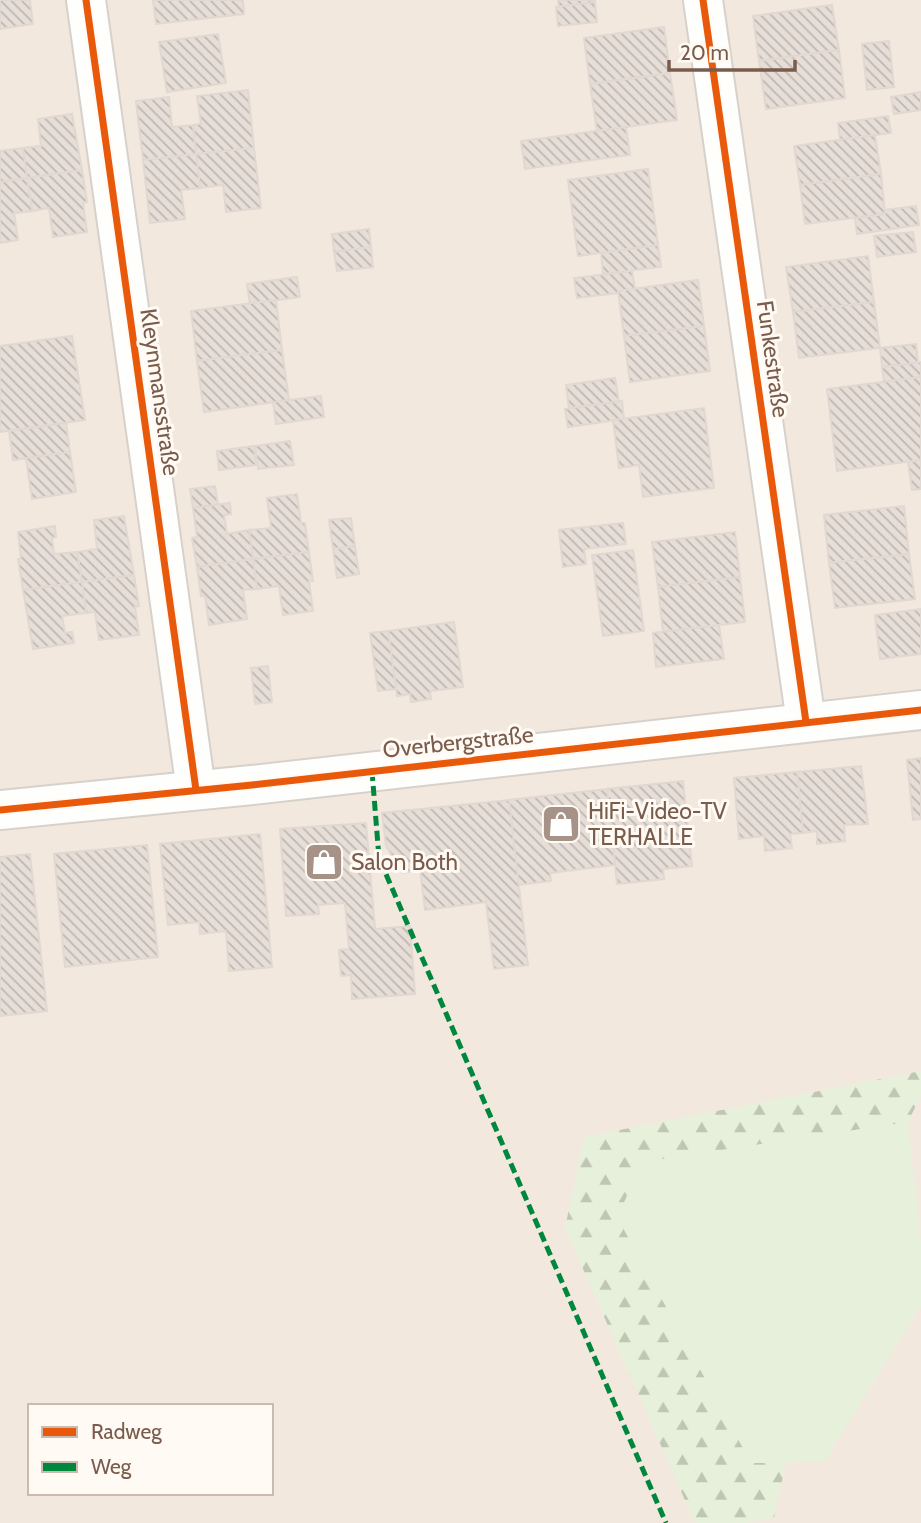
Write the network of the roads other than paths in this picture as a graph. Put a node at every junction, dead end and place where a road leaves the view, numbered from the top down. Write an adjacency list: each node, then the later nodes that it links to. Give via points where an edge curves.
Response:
1 (86, 0): 5 (street, Kleynmansstraße)
2 (703, 0): 4 (street, Funkestraße)
3 (921, 710): 4 (street, Overbergstraße)
4 (806, 722): 5 (street, Overbergstraße)
5 (196, 790): 6 (street, Overbergstraße)
6 (0, 810)

